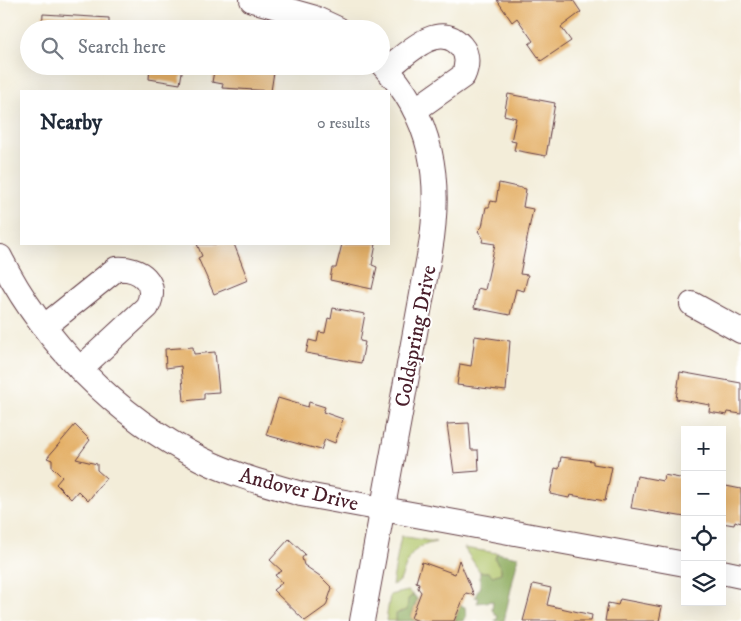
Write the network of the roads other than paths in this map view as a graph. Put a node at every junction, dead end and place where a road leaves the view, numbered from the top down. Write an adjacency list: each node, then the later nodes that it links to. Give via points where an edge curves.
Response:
1 (252, 0): 2 (street)
2 (318, 20)
3 (390, 62): 5 (street, via 432,37 450,38 464,48 467,61 463,76)
4 (390, 73): 5 (street, Coldspring Drive, via 405,90)
5 (415, 110): 11 (street, Coldspring Drive, via 431,157 436,207)
6 (0, 256): 8 (street, Andover Drive)
7 (692, 304): 9 (street)
8 (45, 326): 10 (street, Andover Drive); 10 (street, via 116,269 126,268 144,275 152,292 147,308)
9 (741, 332)
10 (80, 369): 11 (street, Andover Drive, via 140,422 200,458 301,494)
11 (382, 509): 12 (street, Andover Drive); 15 (street, Coldspring Drive)
12 (681, 563)
13 (726, 573): 14 (street)
14 (741, 576)
15 (362, 621)

